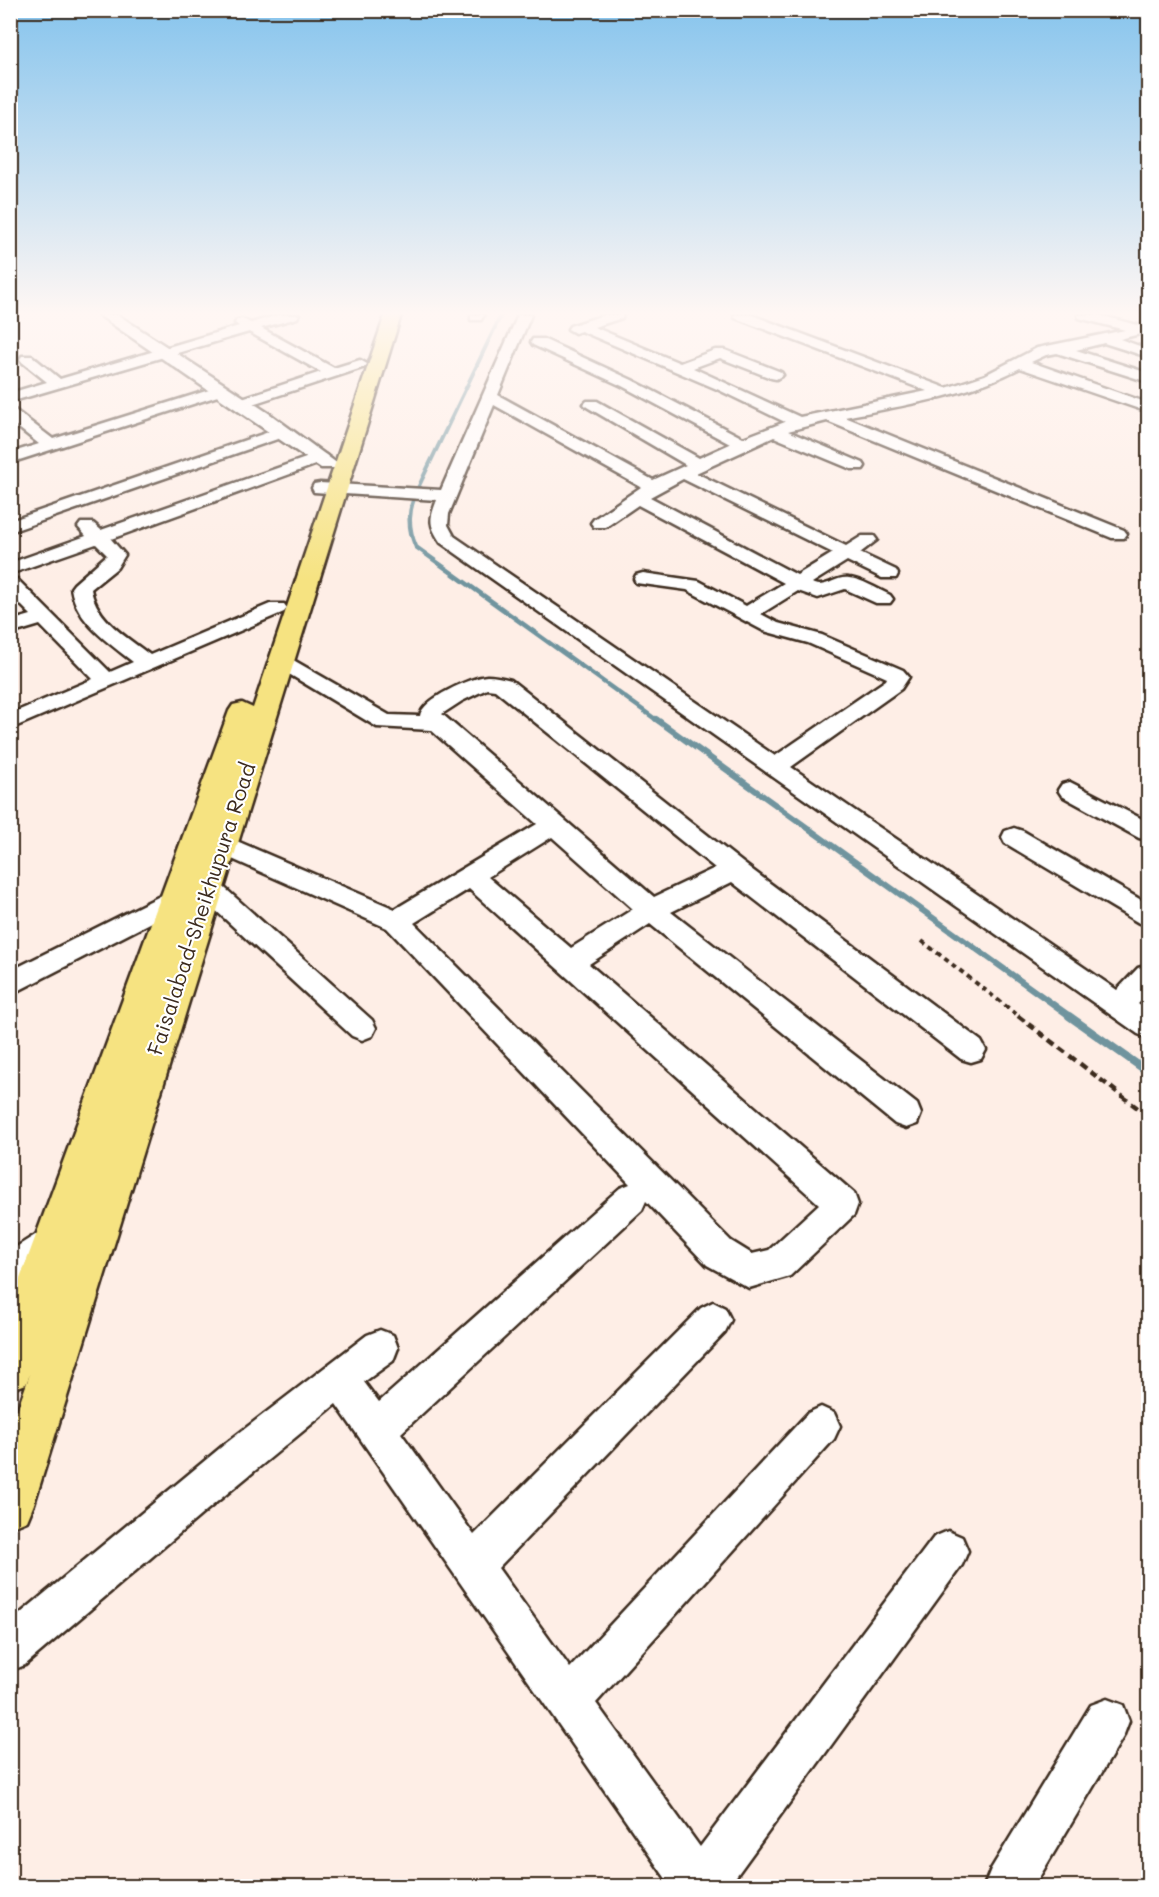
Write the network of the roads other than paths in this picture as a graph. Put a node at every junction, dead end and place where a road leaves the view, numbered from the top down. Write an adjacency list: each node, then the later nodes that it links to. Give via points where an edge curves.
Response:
1 (241, 403): 15 (street)
2 (180, 404): 17 (street)
3 (340, 404): 21 (highway, Faisalabad-Sheikhupura Road)
4 (356, 404): 21 (highway, Faisalabad-Sheikhupura Road)
5 (487, 404): 23 (street)
6 (503, 404): 22 (street)
7 (592, 404): 20 (street)
8 (666, 404): 16 (street)
9 (758, 404): 13 (street)
10 (886, 404): 12 (street)
11 (10, 413): 17 (street)
12 (826, 415): 13 (street); 27 (street)
13 (798, 422): 14 (street)
14 (774, 431): 16 (street); 19 (street)
15 (283, 432): 21 (street); 24 (street)
16 (742, 444): 20 (street)
17 (50, 445): 18 (street)
18 (10, 458)
19 (857, 466)
20 (690, 468): 22 (street); 30 (street)
21 (326, 475): 23 (street, via 401,493); 28 (street); 37 (highway, Faisalabad-Sheikhupura Road); 41 (highway, Faisalabad-Sheikhupura Road)
22 (645, 492): 25 (street); 35 (street)
23 (440, 495): 46 (street, via 439,525 447,539)
24 (66, 508): 26 (street); 28 (street)
25 (600, 523)
26 (10, 527)
27 (1119, 534)
28 (98, 536): 31 (street); 42 (street, via 115,552 115,559 81,588 84,606)
29 (868, 540): 30 (street)
30 (847, 553): 32 (street); 35 (street)
31 (10, 569)
32 (890, 574)
33 (643, 579): 38 (street, via 692,585)
34 (10, 583): 39 (street)
35 (799, 583): 36 (street, via 823,593 847,583); 38 (street)
36 (883, 599)
37 (277, 608): 42 (street); 55 (highway, Faisalabad-Sheikhupura Road)
38 (747, 614): 46 (street, via 771,627 815,639 892,671 898,677 894,684)
39 (46, 617): 40 (street); 43 (street)
40 (10, 628)
41 (281, 661): 45 (street, via 385,722); 51 (highway, Faisalabad-Sheikhupura Road)
42 (148, 663): 43 (street)
43 (107, 681): 44 (street)
44 (10, 722)
45 (437, 723): 48 (street); 52 (street, via 430,714 436,706 484,683 503,685)
46 (775, 767): 62 (street)
47 (1070, 790): 49 (street)
48 (554, 825): 53 (street); 56 (street)
49 (1149, 832)
50 (1014, 837): 57 (street)
51 (223, 844): 54 (highway, Faisalabad-Sheikhupura Road); 58 (street)
52 (734, 870): 56 (street); 65 (street)
53 (471, 876): 58 (street); 59 (street)
54 (208, 888): 64 (street); 76 (highway, Faisalabad-Sheikhupura Road)
55 (178, 897): 61 (street); 68 (highway, Faisalabad-Sheikhupura Road)
56 (651, 910): 59 (street); 66 (street)
57 (1149, 916)
58 (396, 921): 59 (street, via 719,1253 749,1271 778,1264 842,1204)
59 (569, 963)
60 (1149, 976): 62 (street)
61 (10, 984)
62 (1119, 1006): 63 (street)
63 (1149, 1026)
64 (362, 1028)
65 (971, 1050)
66 (906, 1114)
67 (631, 1199): 75 (street)
68 (55, 1241): 69 (street); 72 (highway, Faisalabad-Sheikhupura Road)
69 (10, 1271)
70 (713, 1320): 78 (street)
71 (380, 1348): 73 (street)
72 (10, 1368)
73 (339, 1378): 75 (street); 79 (street)
74 (821, 1426): 80 (street)
75 (376, 1430): 78 (street)
76 (10, 1504)
77 (948, 1551): 82 (street)
78 (472, 1566): 80 (street)
79 (10, 1650)
80 (568, 1702): 82 (street)
81 (1107, 1721): 83 (street)
82 (699, 1887)
83 (1008, 1887)

